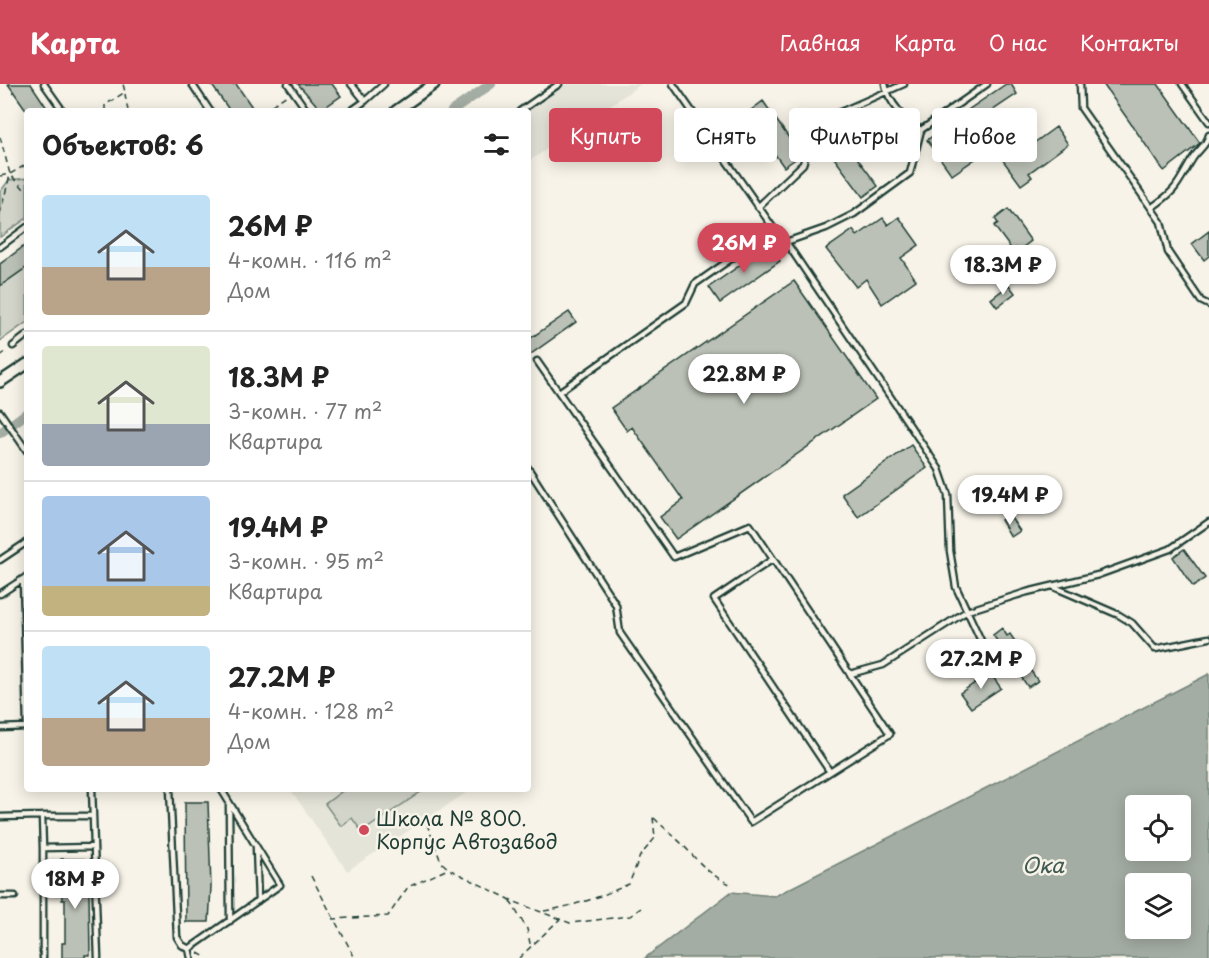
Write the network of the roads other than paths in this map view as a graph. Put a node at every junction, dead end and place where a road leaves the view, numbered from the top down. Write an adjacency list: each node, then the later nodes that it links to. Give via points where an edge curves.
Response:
1 (44, 84): 16 (lane)
2 (192, 84): 17 (lane)
3 (288, 84): 18 (lane)
4 (351, 84): 15 (lane)
5 (384, 84): 15 (lane)
6 (434, 84): 20 (street)
7 (559, 84): 21 (lane)
8 (673, 84): 25 (lane)
9 (885, 84): 14 (lane)
10 (904, 84): 14 (lane)
11 (987, 84): 23 (lane)
12 (1080, 84): 26 (lane, via 1082,108)
13 (1182, 84): 22 (lane)
14 (886, 91): 23 (lane, via 906,121); 25 (lane, via 814,128 803,164)
15 (365, 101): 19 (lane)
16 (61, 108)
17 (208, 108)
18 (305, 108)
19 (355, 108)
20 (400, 108)
21 (524, 108)
22 (1209, 122)
23 (921, 130): 29 (lane, via 910,173 854,214)
24 (1209, 135): 26 (lane, via 1176,188)
25 (758, 207): 28 (lane)
26 (1152, 208): 31 (lane, via 1161,222 1168,252 1201,301)
27 (24, 229): 30 (lane)
28 (774, 229): 29 (lane); 37 (lane, via 695,284 686,303)
29 (786, 242): 48 (lane, via 939,469 948,495 956,587)
30 (0, 247)
31 (1209, 305)
32 (24, 337): 33 (lane)
33 (13, 346)
34 (537, 361): 37 (lane)
35 (24, 365): 36 (street)
36 (0, 382)
37 (559, 392): 43 (lane, via 674,557 750,525)
38 (1, 412): 39 (lane)
39 (24, 447)
40 (531, 473): 54 (lane, via 616,605 620,633 751,822)
41 (1209, 522): 46 (lane, via 1170,549 1098,575)
42 (24, 544): 44 (lane)
43 (773, 559): 51 (lane); 54 (lane, via 714,599)
44 (0, 560)
45 (24, 579): 47 (lane)
46 (1052, 586): 48 (lane); 49 (lane, via 1119,615 1132,623 1155,649)
47 (0, 594)
48 (967, 611): 50 (lane); 51 (lane, via 883,665)
49 (1209, 638)
50 (989, 658)
51 (850, 674): 54 (lane, via 890,734)
52 (24, 727): 53 (lane)
53 (0, 728)
54 (830, 772)
55 (92, 792): 60 (lane)
56 (170, 792): 69 (lane, via 177,937)
57 (223, 792): 58 (lane)
58 (229, 801): 62 (lane); 68 (lane)
59 (42, 816): 60 (lane); 61 (lane); 63 (lane)
60 (93, 816): 64 (lane)
61 (0, 817)
62 (255, 844): 67 (lane); 67 (lane, via 280,885)
63 (43, 848): 64 (lane); 70 (lane)
64 (94, 848): 71 (lane)
65 (0, 896): 66 (lane)
66 (15, 896)
67 (258, 902): 68 (lane)
68 (230, 921): 69 (lane)
69 (189, 949): 72 (lane)
70 (43, 958)
71 (98, 958)
72 (191, 958)

